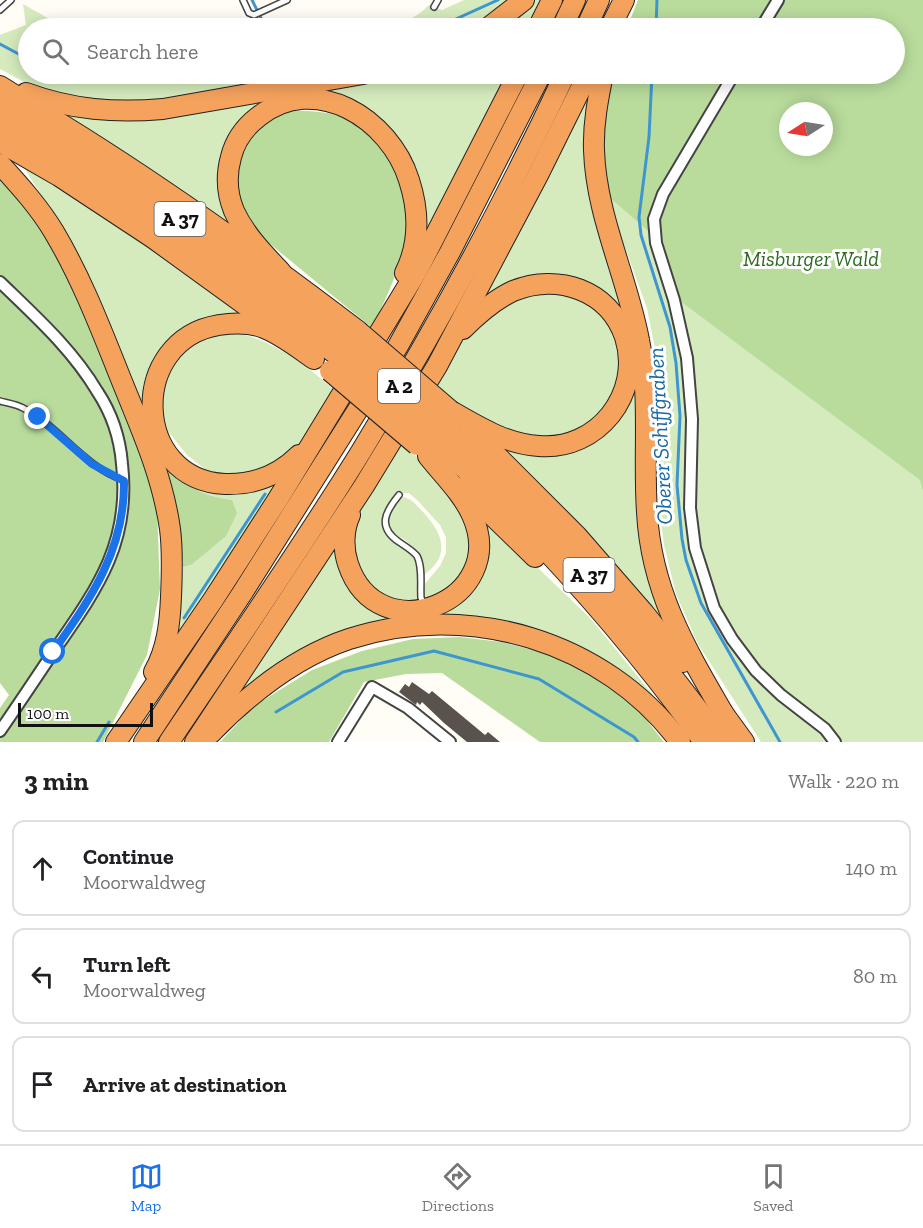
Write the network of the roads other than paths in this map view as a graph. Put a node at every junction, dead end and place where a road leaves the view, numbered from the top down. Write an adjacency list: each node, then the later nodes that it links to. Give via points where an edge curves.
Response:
1 (243, 0): 2 (lane, via 254,15)
2 (287, 0)
3 (438, 0): 11 (lane)
4 (524, 0): 13 (highway)
5 (552, 0): 14 (highway)
6 (575, 0): 15 (highway)
7 (599, 0): 16 (highway)
8 (626, 0): 17 (highway); 18 (highway)
9 (778, 0): 19 (street)
10 (9, 1): 12 (lane)
11 (434, 7)
12 (0, 10)
13 (502, 18)
14 (543, 18)
15 (567, 18)
16 (591, 18)
17 (616, 18)
18 (620, 18)
19 (767, 18)
20 (304, 84): 27 (highway, via 134,111 54,103)
21 (513, 84): 34 (highway, via 417,271)
22 (536, 84): 45 (highway, A 2, via 398,346)
23 (560, 84): 51 (highway, A 2, via 514,179 361,452)
24 (583, 84): 37 (highway)
25 (601, 84): 47 (highway, via 595,112 596,177 643,364 646,513 651,549 672,619)
26 (728, 84): 60 (street, via 663,194 654,219 656,243 687,358 692,419 690,508 695,548 714,608 732,639 756,671)
27 (0, 85): 32 (highway)
28 (0, 106): 35 (highway, A 37, via 171,213 275,287)
29 (0, 123): 35 (highway, A 37, via 162,226)
30 (0, 142): 36 (highway, via 153,238 262,316)
31 (0, 164): 49 (highway, via 27,193 75,268 149,449 170,529 167,637 159,663)
32 (281, 273): 34 (highway, via 233,210 228,189 233,149 251,123 275,106 302,99 333,102 380,131 406,171 414,196 418,221 415,242); 35 (highway)
33 (0, 282): 42 (street, via 64,346 98,391 116,433)
34 (378, 334): 38 (highway)
35 (345, 351): 36 (highway); 40 (highway, bridge); 40 (highway, A 37, bridge)
36 (314, 359): 41 (highway, via 263,327 230,323 211,326 170,353 154,381 151,400 152,418 163,448 176,463 202,479 240,484 260,480 288,465)
37 (437, 366): 40 (highway, via 480,312 512,292 549,283 582,289 609,309 625,337 629,369 621,399 607,420 585,437 556,446 540,446 489,433); 43 (highway)
38 (344, 391): 41 (highway); 45 (highway)
39 (0, 401): 42 (lane, via 38,417 92,464)
40 (433, 434): 46 (highway, via 473,516 478,551 472,574 459,592); 47 (highway, via 577,536); 57 (highway, A 37, via 604,615); 58 (highway, A 37, via 509,490 569,553 645,641)
41 (312, 443): 49 (highway, via 213,600)
42 (124, 481): 48 (street, via 125,504 117,542 105,570 87,604)
43 (364, 486): 46 (highway, via 344,537 352,575 359,587 394,610); 52 (highway)
44 (399, 495): 46 (lane, via 387,513 386,528 418,559 421,598)
45 (243, 592): 50 (highway, A 2)
46 (427, 610)
47 (726, 717): 59 (highway)
48 (0, 731)
49 (114, 742)
50 (144, 742)
51 (169, 742)
52 (195, 742)
53 (203, 742): 56 (highway, via 265,685 322,650 378,632 444,624 507,630 553,644 626,687)
54 (338, 742): 55 (street, via 372,687 408,708)
55 (450, 742)
56 (680, 742)
57 (704, 742)
58 (722, 742)
59 (744, 742)
60 (835, 742)

